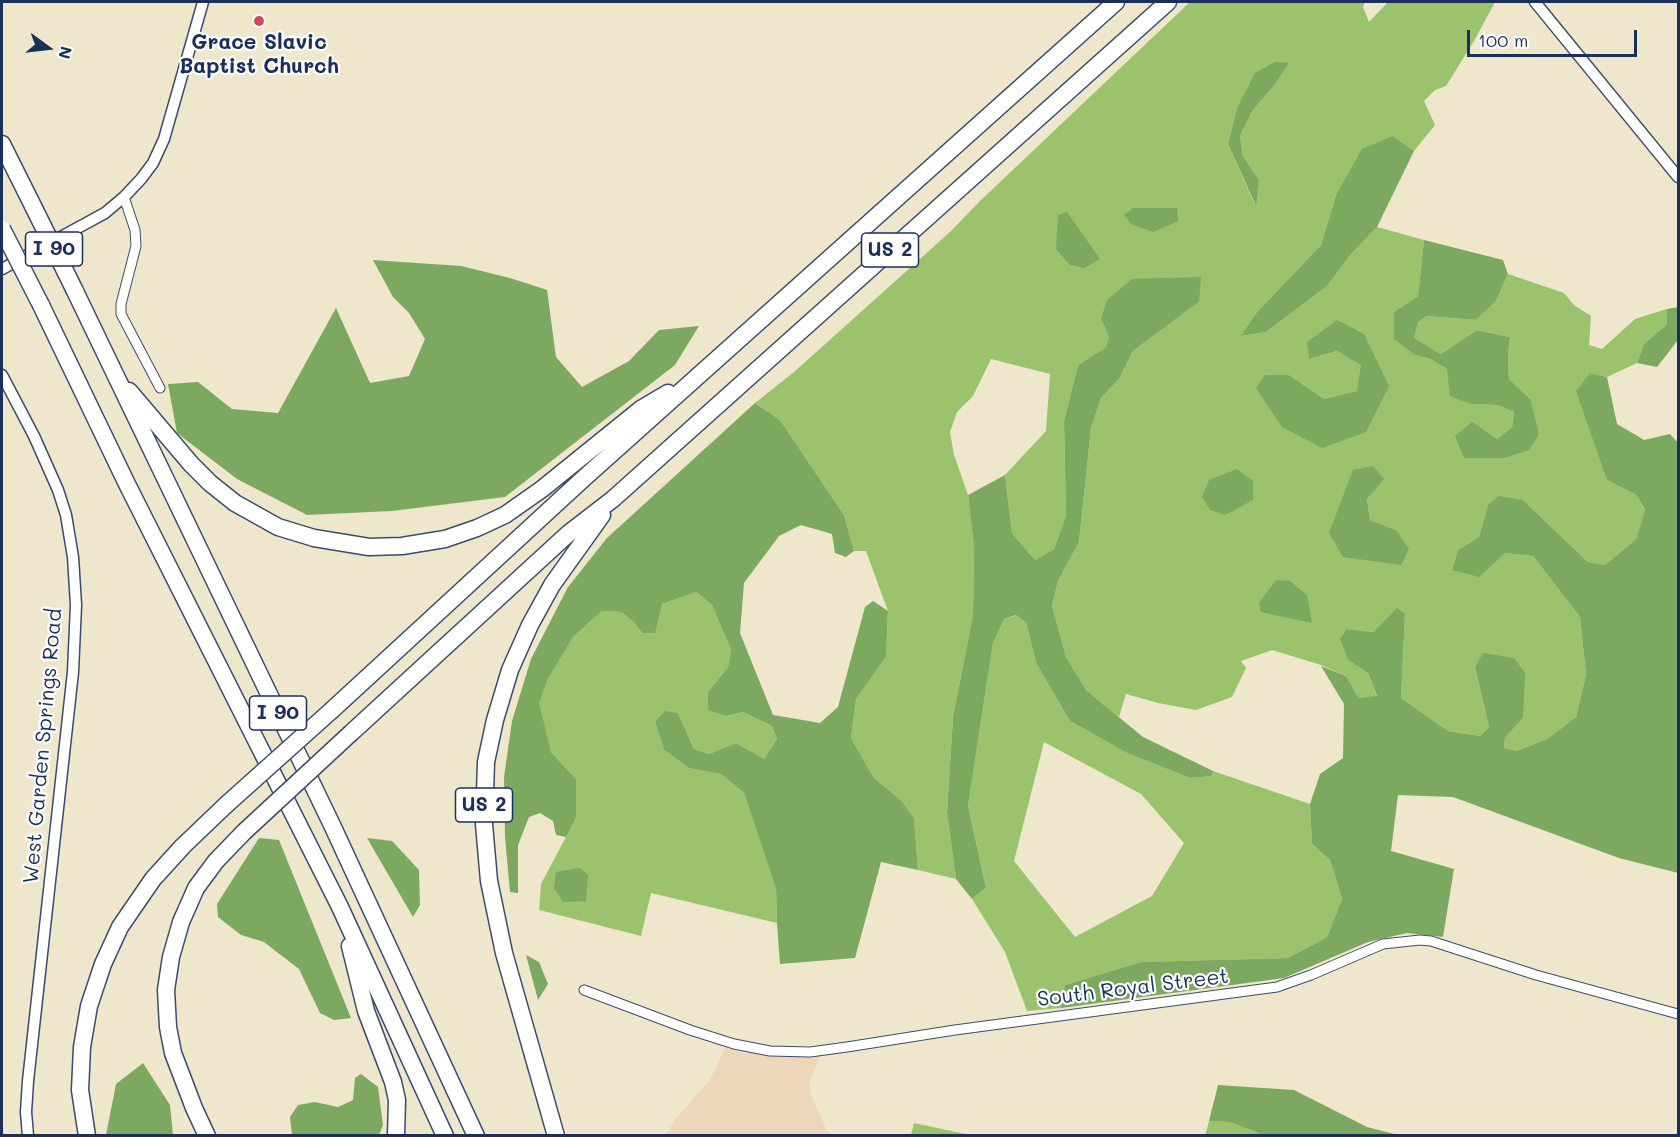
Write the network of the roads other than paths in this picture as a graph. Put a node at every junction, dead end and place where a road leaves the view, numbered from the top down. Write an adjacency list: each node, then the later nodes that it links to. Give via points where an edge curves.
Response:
1 (203, 2): 7 (street, via 164,139 153,163)
2 (1116, 2): 12 (highway, US 2)
3 (1168, 2): 14 (highway, US 2)
4 (1535, 2): 6 (street)
5 (2, 144): 10 (highway, I 90, bridge)
6 (1678, 177)
7 (124, 197): 9 (street, via 105,213); 13 (street, via 136,246 121,314)
8 (2, 229): 15 (highway, I 90, bridge)
9 (2, 269)
10 (114, 374): 12 (highway, via 191,464 235,503 278,527 314,538 369,547 445,539 505,515 640,409); 23 (highway, I 90, via 332,825)
11 (2, 375): 18 (street, West Garden Springs Road, via 58,490 73,557 76,605 74,672 28,1081)
12 (695, 378): 19 (highway, US 2, bridge, via 227,804 153,879 120,927 89,1006 80,1090)
13 (160, 388)
14 (613, 499): 20 (highway, US 2, bridge, via 569,533 351,732 244,832 196,888 181,922 166,990 173,1053); 24 (highway, US 2, via 552,585 530,625 510,670 486,762 484,824 489,881 504,953)
15 (340, 907): 21 (highway, via 366,1011 393,1082); 22 (highway, I 90)
16 (584, 990): 17 (street, South Royal Street, via 738,1045 810,1052 1277,987 1383,944 1420,939)
17 (1678, 1014)
18 (28, 1136)
19 (87, 1136)
20 (207, 1136)
21 (396, 1136)
22 (445, 1136)
23 (476, 1136)
24 (556, 1136)

